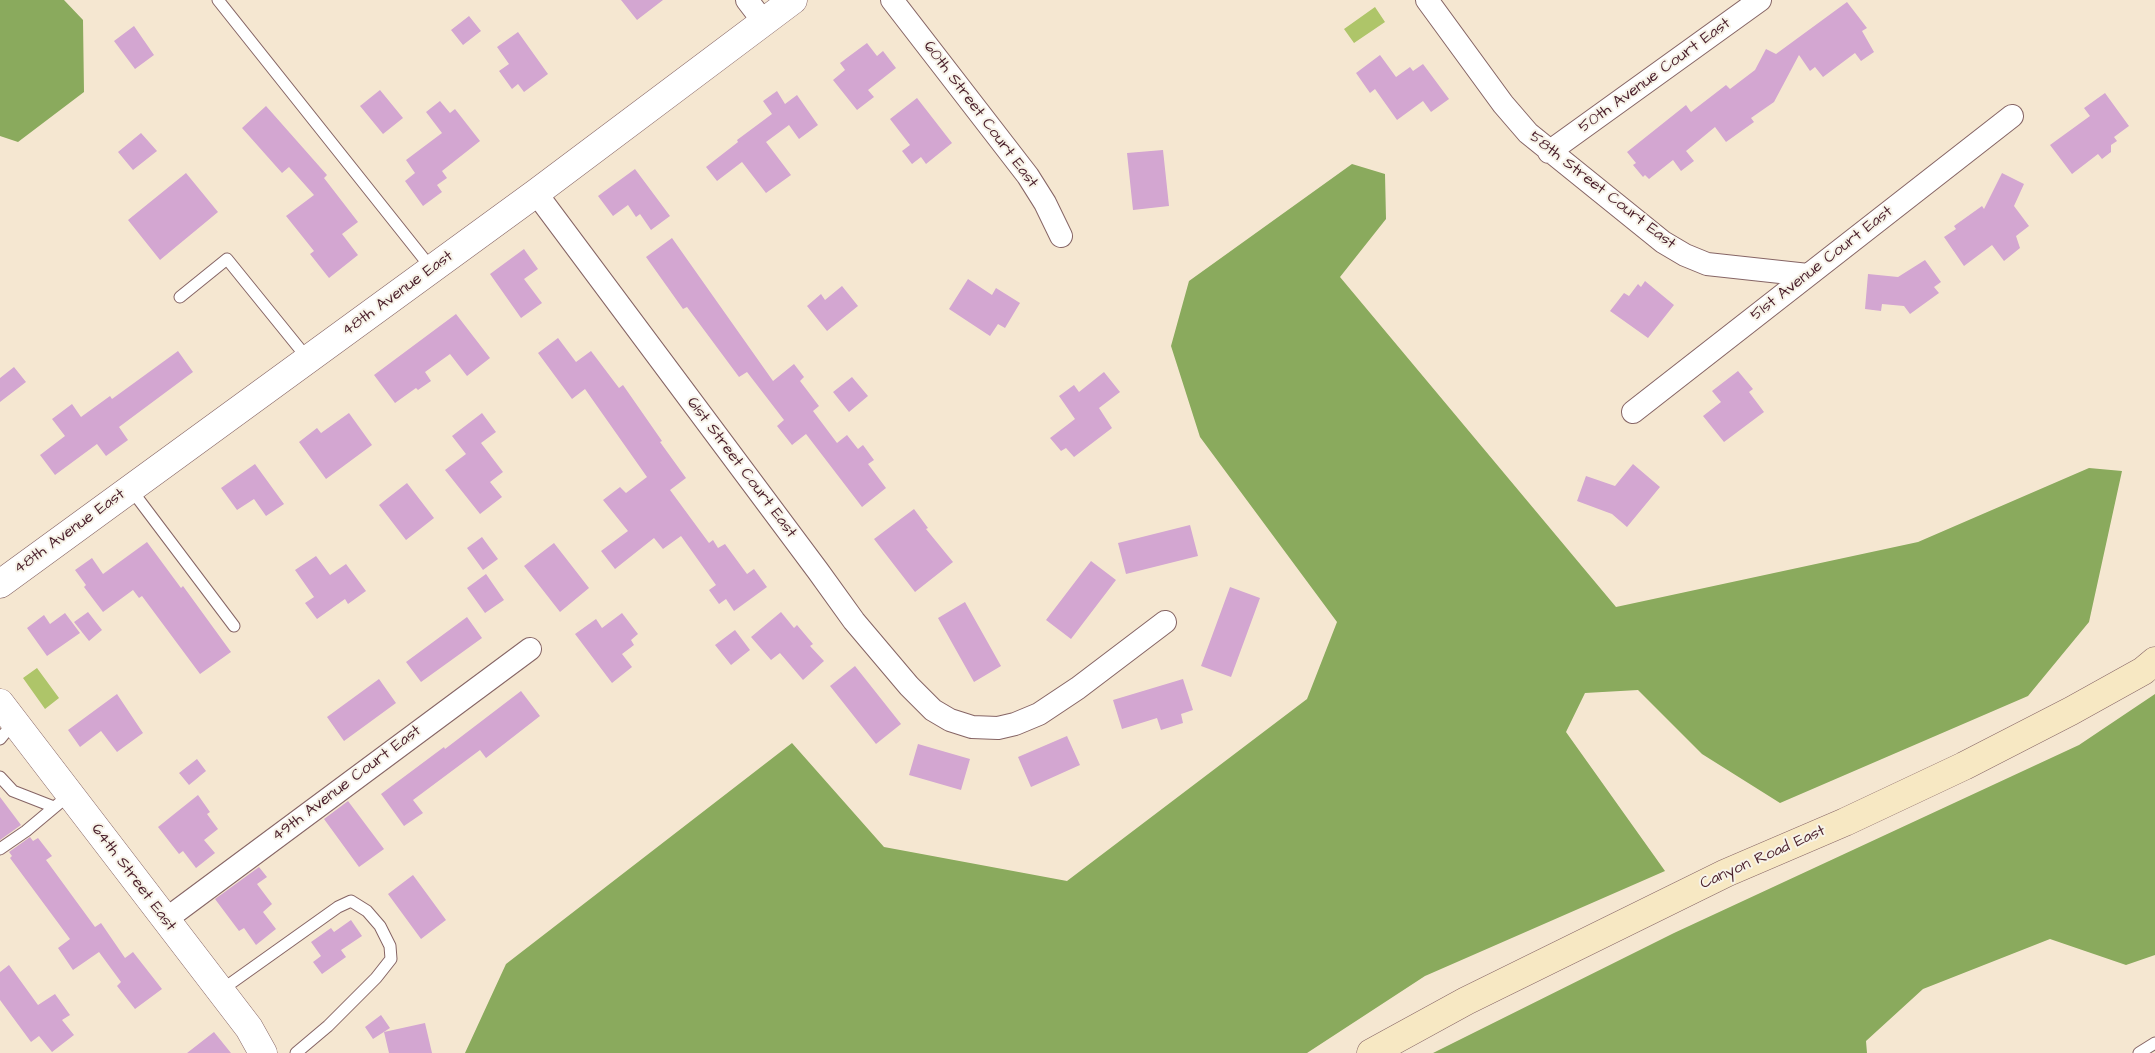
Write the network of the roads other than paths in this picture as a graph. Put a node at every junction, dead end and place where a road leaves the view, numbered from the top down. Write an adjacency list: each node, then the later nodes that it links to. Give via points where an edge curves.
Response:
1 (218, 0): 12 (lane)
2 (747, 0): 7 (street)
3 (792, 0): 7 (street, 48th Avenue East)
4 (892, 0): 11 (street, 60th Street Court East, via 1028,176)
5 (1427, 0): 9 (street, 58th Street Court East, via 1502,104)
6 (1760, 0): 9 (street, 50th Avenue Court East)
7 (763, 21): 10 (street, 48th Avenue East)
8 (2012, 116): 13 (street, 51st Avenue Court East)
9 (1550, 152): 13 (street, 58th Street Court East, via 1640,226 1685,255 1708,264)
10 (536, 193): 12 (street, 48th Avenue East); 19 (street, 61st Street Court East, via 854,621 933,710 963,725 998,728 1016,724 1039,714 1078,688)
11 (1061, 236)
12 (432, 269): 15 (street, 48th Avenue East)
13 (1808, 275): 16 (street, 51st Avenue Court East)
14 (180, 297): 15 (lane, via 226,259)
15 (308, 359): 17 (street, 48th Avenue East)
16 (1634, 412)
17 (130, 488): 18 (street, 48th Avenue East); 20 (lane)
18 (0, 584)
19 (1165, 622)
20 (234, 626)
21 (530, 648): 27 (street, 49th Avenue Court East)
22 (2155, 661): 32 (main road, Canyon Road East, via 2071,711 1964,766 1726,873 1466,1001)
23 (5, 721): 25 (street, 64th Street East)
24 (0, 777): 25 (lane, via 13,792)
25 (62, 801): 26 (lane); 27 (street, 64th Street East)
26 (0, 849)
27 (165, 920): 28 (street, 64th Street East)
28 (220, 991): 30 (street, 64th Street East, via 249,1028); 31 (lane, via 338,907 351,901 367,911 380,926 390,946 391,959 328,1026)
29 (2155, 1043): 33 (lane)
30 (263, 1053)
31 (296, 1053)
32 (1371, 1053)
33 (2139, 1053)

